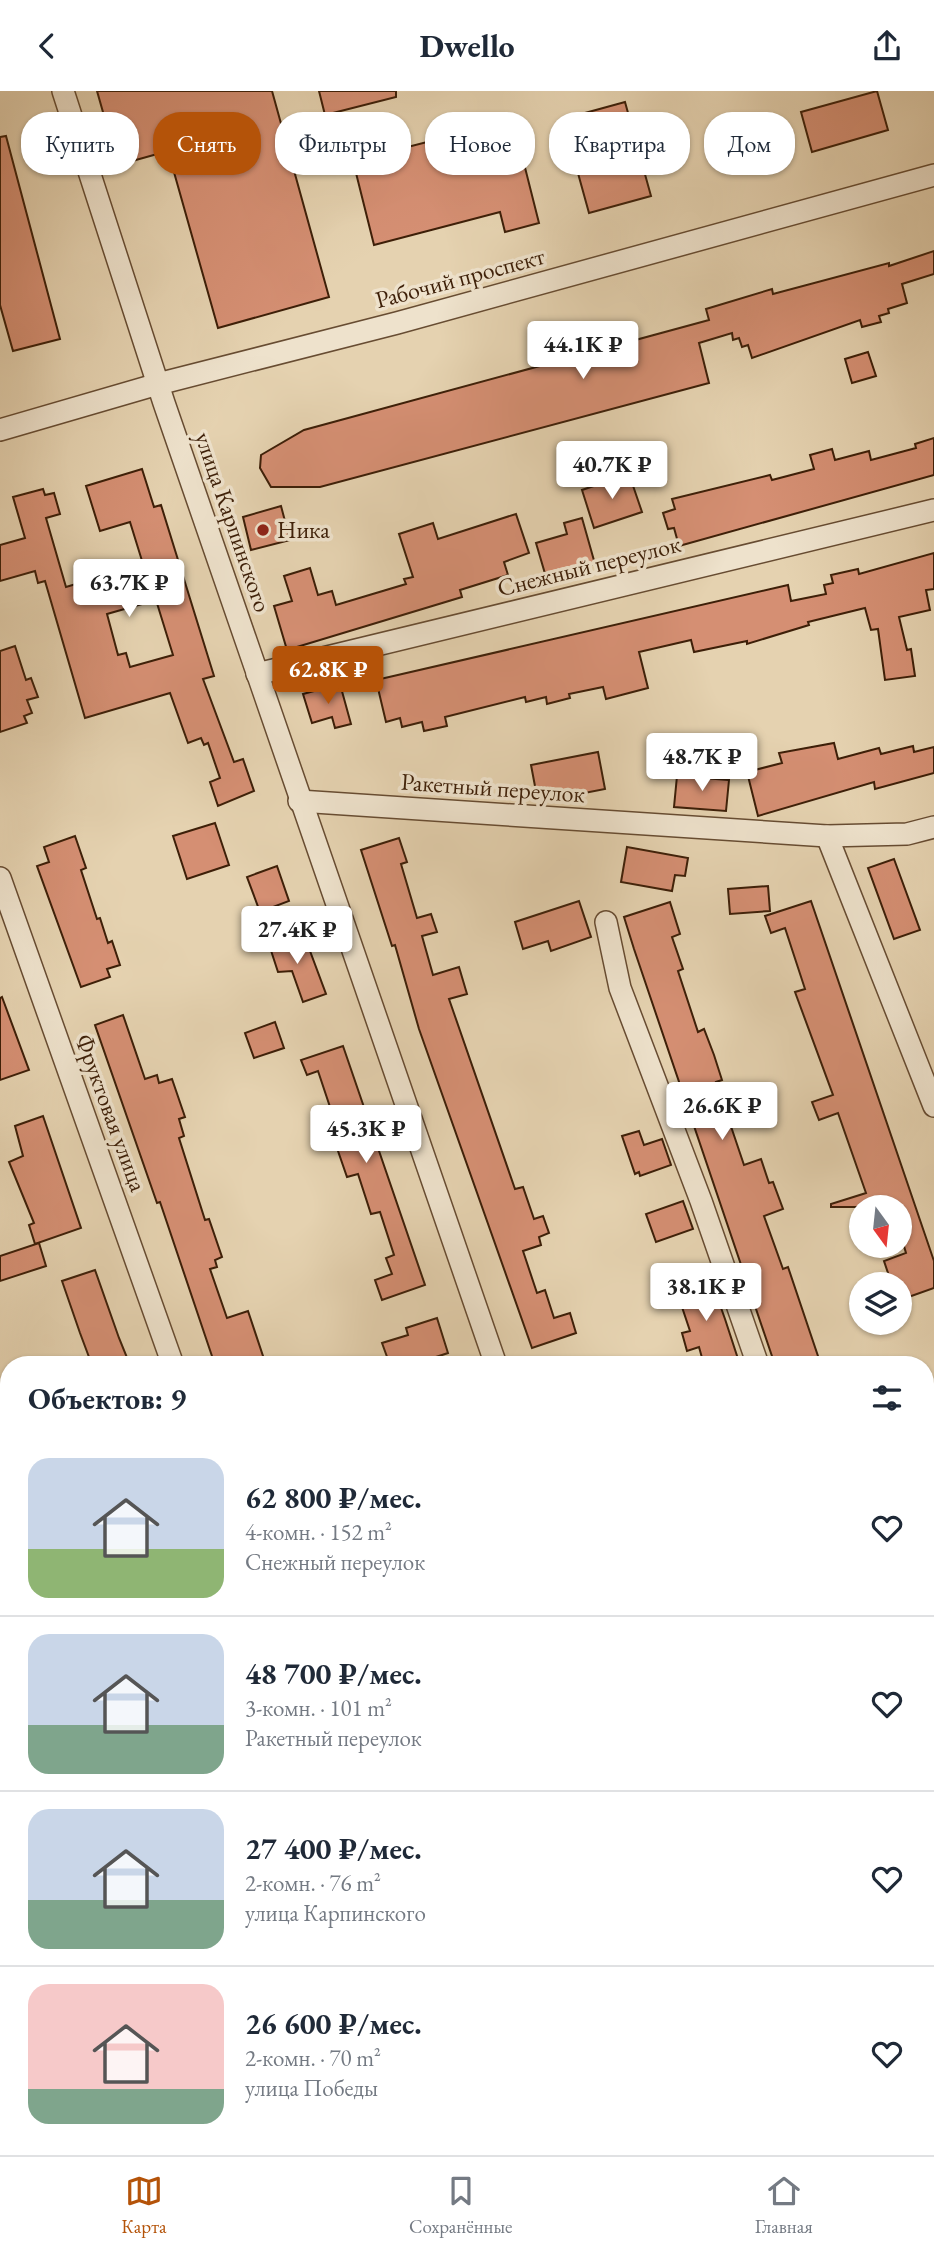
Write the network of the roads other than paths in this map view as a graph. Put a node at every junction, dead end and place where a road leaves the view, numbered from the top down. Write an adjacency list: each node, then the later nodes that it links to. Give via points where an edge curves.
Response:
1 (63, 91): 3 (street, улица Карпинского)
2 (934, 175): 3 (street, Рабочий проспект)
3 (158, 384): 4 (street, Рабочий проспект); 6 (street, улица Карпинского)
4 (0, 430)
5 (934, 510): 6 (street, Снежный переулок)
6 (257, 674): 7 (street, улица Карпинского)
7 (299, 801): 9 (street, Ракетный переулок); 14 (street, улица Карпинского)
8 (934, 827): 9 (street, Ракетный переулок, via 907,834)
9 (827, 837): 12 (street)
10 (0, 878): 13 (street, Фруктовая улица)
11 (606, 922): 15 (street, via 620,988)
12 (934, 1107)
13 (170, 1356)
14 (493, 1356)
15 (755, 1356)

